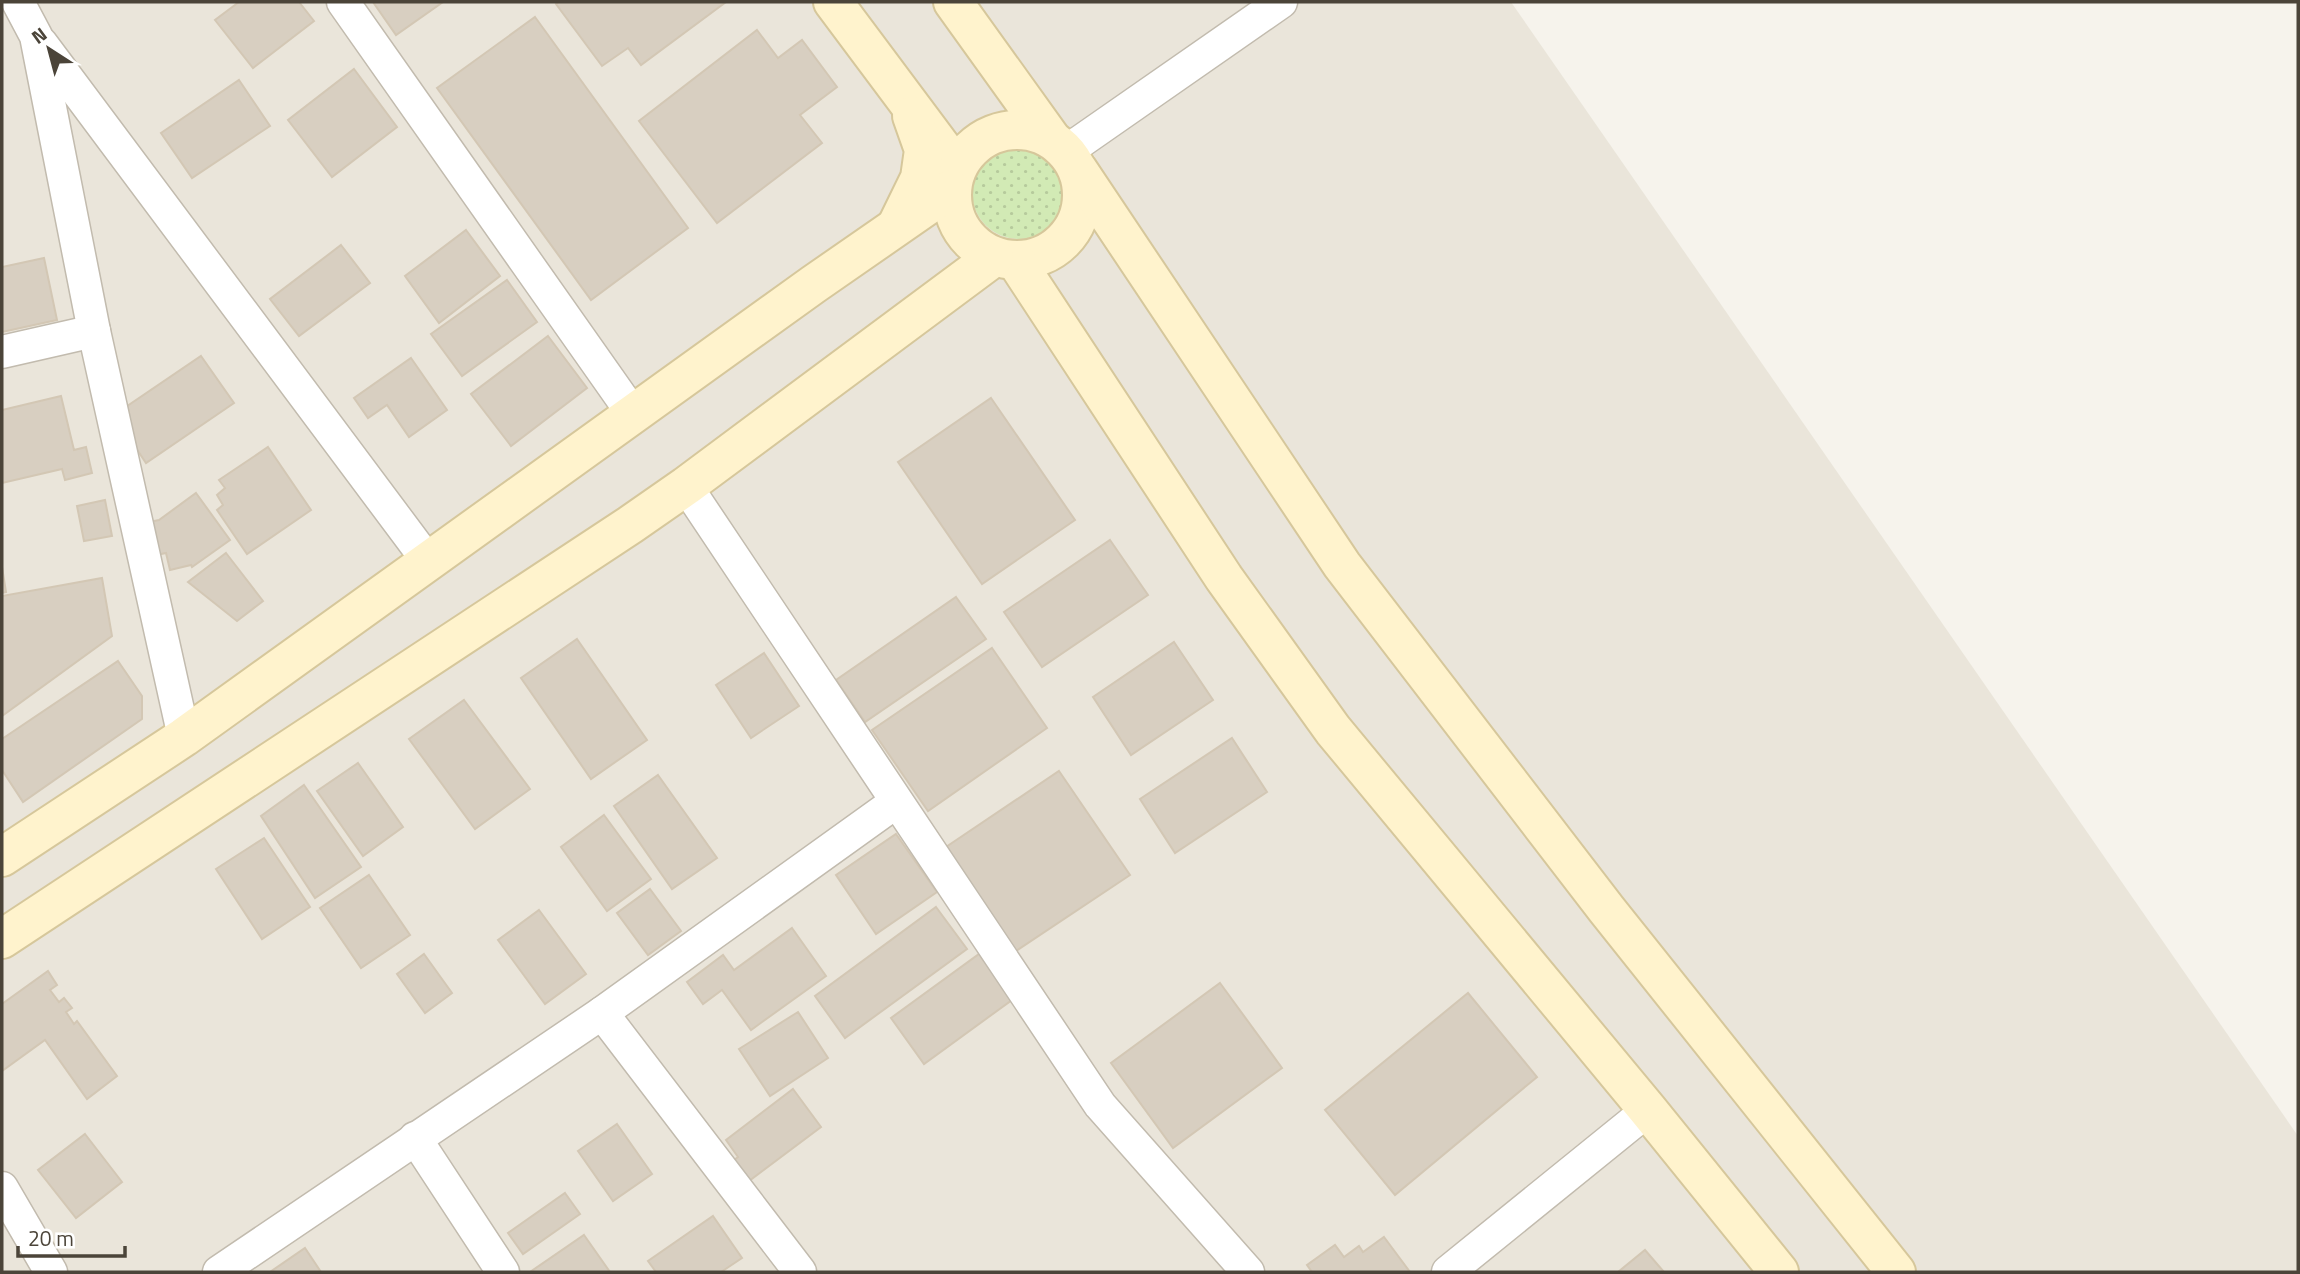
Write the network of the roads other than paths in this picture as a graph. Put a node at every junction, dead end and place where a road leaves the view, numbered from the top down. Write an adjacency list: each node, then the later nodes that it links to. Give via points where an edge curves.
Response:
1 (18, 2): 6 (street)
2 (343, 2): 16 (street)
3 (833, 2): 7 (main road)
4 (953, 2): 8 (main road)
5 (1281, 2): 8 (street)
6 (36, 36): 14 (street); 18 (street)
7 (906, 101): 9 (main road); 10 (main road, via 924,150 920,178)
8 (1065, 153): 9 (main road, via 1029,130 1007,130 986,136 969,149); 11 (main road, via 1083,191 1081,213 1071,232 1056,248 1037,258); 34 (main road, via 1342,565 1607,911)
9 (954, 178): 10 (main road); 11 (main road, via 953,211 961,230 975,246)
10 (895, 228): 16 (main road)
11 (1005, 259): 12 (main road); 13 (main road)
12 (939, 298): 13 (main road, via 980,287 1004,291); 17 (main road)
13 (1051, 314): 24 (main road, via 1224,578 1333,730)
14 (94, 331): 15 (street); 19 (street)
15 (2, 352)
16 (633, 414): 18 (main road)
17 (686, 486): 20 (street); 22 (main road)
18 (428, 561): 19 (main road)
19 (184, 737): 21 (main road)
20 (896, 802): 23 (street); 31 (street, via 1100,1105)
21 (2, 857)
22 (2, 939)
23 (601, 1013): 25 (street); 30 (street)
24 (1648, 1110): 32 (street); 33 (main road)
25 (415, 1138): 28 (street); 29 (street)
26 (2, 1188): 27 (street)
27 (51, 1272)
28 (219, 1272)
29 (503, 1272)
30 (800, 1272)
31 (1248, 1272)
32 (1448, 1272)
33 (1779, 1272)
34 (1896, 1272)

